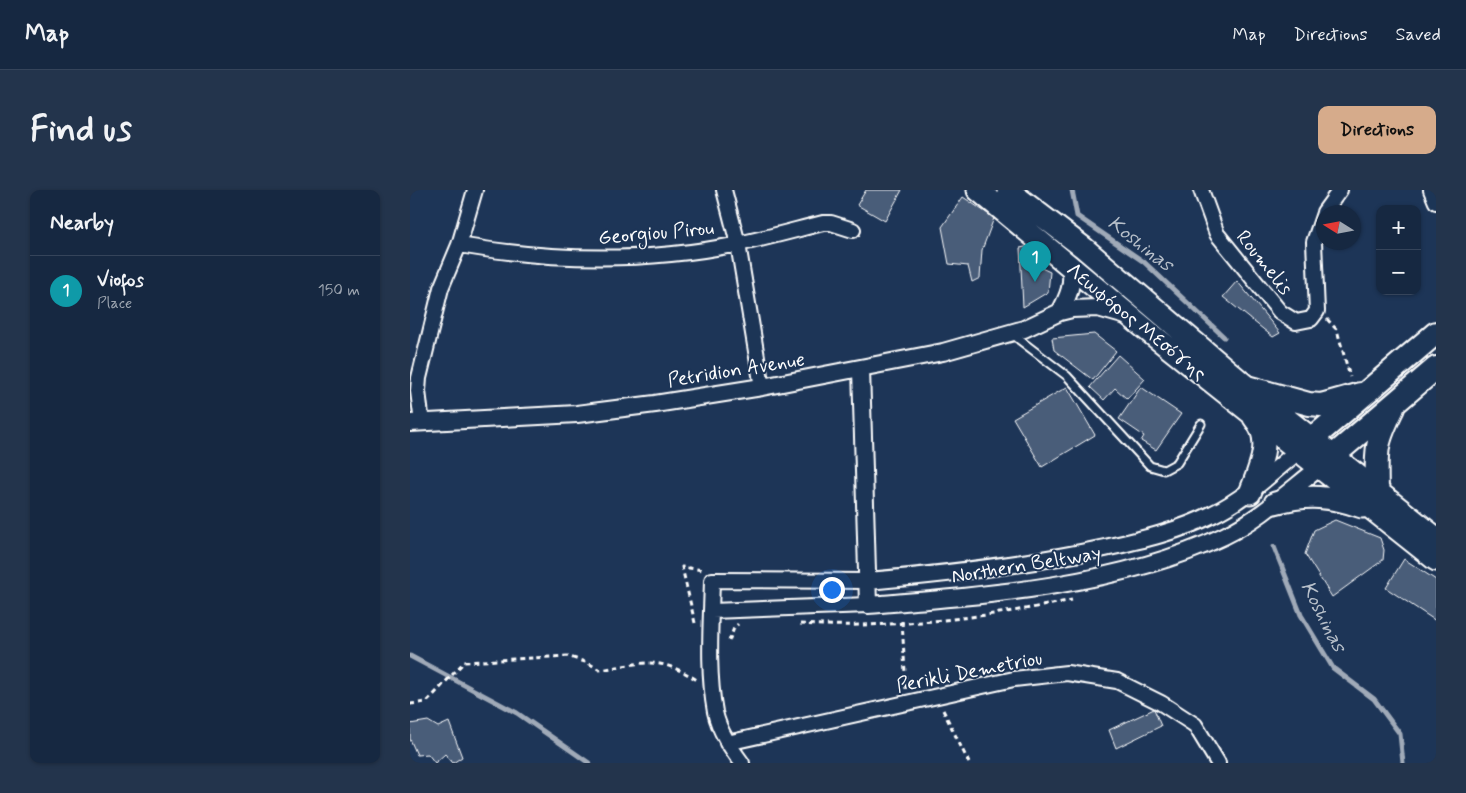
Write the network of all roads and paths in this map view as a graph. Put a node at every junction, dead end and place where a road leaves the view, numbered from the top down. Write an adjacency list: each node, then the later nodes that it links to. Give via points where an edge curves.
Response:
1 (475, 190): 13 (street)
2 (724, 190): 12 (street)
3 (978, 190): 14 (main road, Λεωφόρος Μεσόγης)
4 (1008, 190): 24 (main road, Λεωφόρος Μεσόγης, via 1084,248)
5 (1201, 190): 15 (street, Roumelis, via 1217,234 1280,312 1301,323)
6 (1340, 190): 9 (street)
7 (1431, 190): 8 (street)
8 (1436, 202)
9 (1330, 205)
10 (853, 230): 12 (street, Georgiou Pirou, via 823,223)
11 (1316, 236): 15 (street)
12 (738, 244): 13 (street, Georgiou Pirou, via 598,258 519,254); 23 (street)
13 (459, 245): 27 (street, via 441,288 420,378)
14 (1061, 258): 16 (street, via 1070,266 1071,282); 19 (main road, Λεωφόρος Μεσόγης)
15 (1316, 311): 22 (path, via 1330,320 1337,330)
16 (1060, 312): 18 (street, Petridion Avenue); 19 (street, Petridion Avenue, via 1086,307 1110,311 1127,316)
17 (1436, 333): 22 (highway)
18 (1011, 334): 21 (street, Petridion Avenue); 28 (lane, via 1067,376 1150,466 1164,470 1176,463)
19 (1154, 336): 26 (main road, Λεωφόρος Μεσόγης)
20 (1436, 368): 25 (highway)
21 (861, 369): 23 (street, Petridion Avenue); 38 (street)
22 (1361, 386): 24 (highway, via 1337,401 1309,404); 29 (highway)
23 (762, 387): 27 (street, Petridion Avenue, via 577,414)
24 (1247, 387): 29 (main road, Λεωφόρος Μεσόγης)
25 (1397, 401): 30 (highway); 31 (highway, via 1378,439)
26 (1247, 410): 29 (main road, Λεωφόρος Μεσόγης); 32 (main road, via 1260,425 1264,444 1262,462)
27 (416, 423)
28 (1201, 424)
29 (1305, 445): 30 (main road); 32 (street, Northern Beltway)
30 (1326, 461): 31 (main road); 33 (street, Northern Beltway); 34 (main road)
31 (1377, 489): 35 (main road)
32 (1250, 493): 38 (street, Northern Beltway, via 1181,528 1127,543 1002,568)
33 (1276, 503): 34 (main road, via 1320,496); 39 (street, Northern Beltway, via 1216,539 1119,571 979,595)
34 (1376, 513): 36 (main road)
35 (1436, 538)
36 (1436, 560)
37 (710, 575): 38 (street, Northern Beltway); 41 (street); 42 (path, via 682,567)
38 (868, 580): 40 (street)
39 (900, 602): 40 (street, Northern Beltway); 45 (path)
40 (868, 604): 41 (street, Northern Beltway)
41 (712, 611): 43 (street, via 710,641)
42 (696, 630)
43 (714, 690): 46 (path, via 677,668 654,662 600,670 588,662 567,656 464,662 426,702); 47 (street, via 715,713)
44 (936, 696): 45 (street, Perikli Demetriou); 49 (path); 50 (street, Perikli Demetriou, via 1014,679 1067,673 1117,682 1161,703 1195,725)
45 (907, 703): 47 (street, Perikli Demetriou)
46 (410, 704)
47 (727, 743): 48 (street)
48 (742, 763)
49 (969, 763)
50 (1218, 763)

